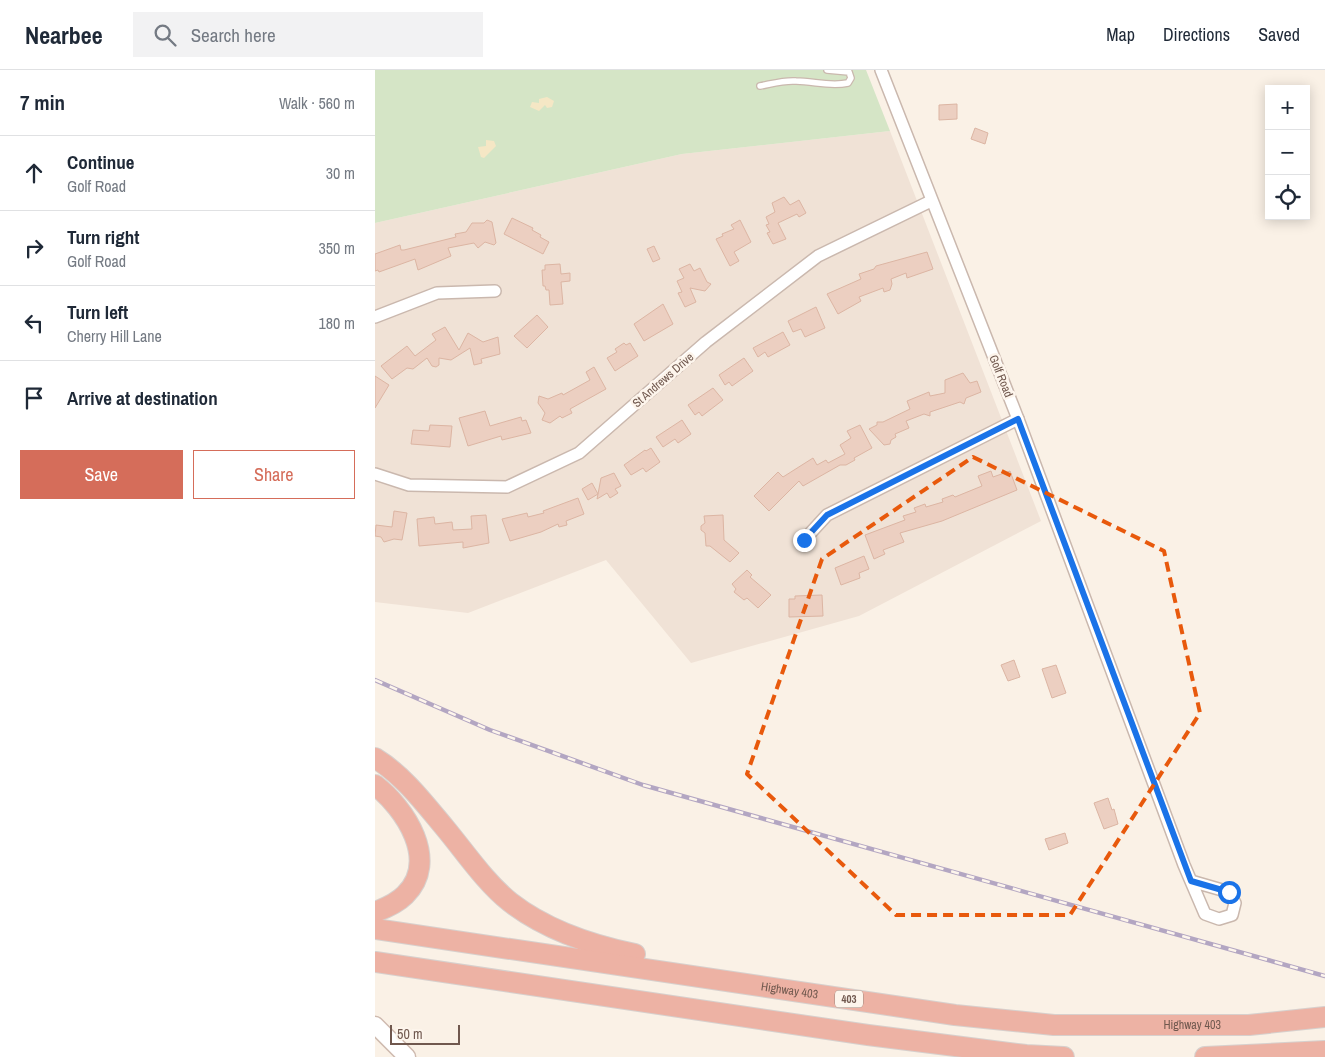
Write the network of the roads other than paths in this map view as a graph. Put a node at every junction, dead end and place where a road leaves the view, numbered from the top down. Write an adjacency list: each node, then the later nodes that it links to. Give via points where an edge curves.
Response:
1 (827, 70): 3 (lane, via 849,72 851,78 842,84 823,85 795,80)
2 (881, 70): 4 (street, Golf Road)
3 (760, 86)
4 (931, 201): 7 (street, Golf Road); 8 (street, St Andrews Drive, via 818,256 705,342 579,453 507,487 409,485)
5 (495, 291): 6 (street, via 437,293)
6 (375, 316)
7 (1018, 419): 9 (street, via 827,515); 12 (street, Golf Road)
8 (375, 474)
9 (804, 540)
10 (375, 758): 16 (highway, via 407,785 510,901 537,920 602,947 708,970)
11 (375, 785): 13 (highway, via 410,823 418,847 415,878 406,894)
12 (1191, 881)
13 (375, 912)
14 (375, 929): 16 (highway, Highway 403 / 403)
15 (375, 962): 21 (highway, via 868,1035)
16 (728, 980): 17 (highway, Highway 403 / 403, via 955,1015 1054,1025 1249,1025)
17 (1325, 1017)
18 (375, 1025): 20 (main road)
19 (1325, 1051): 22 (highway)
20 (407, 1057)
21 (1064, 1057)
22 (1205, 1057)

